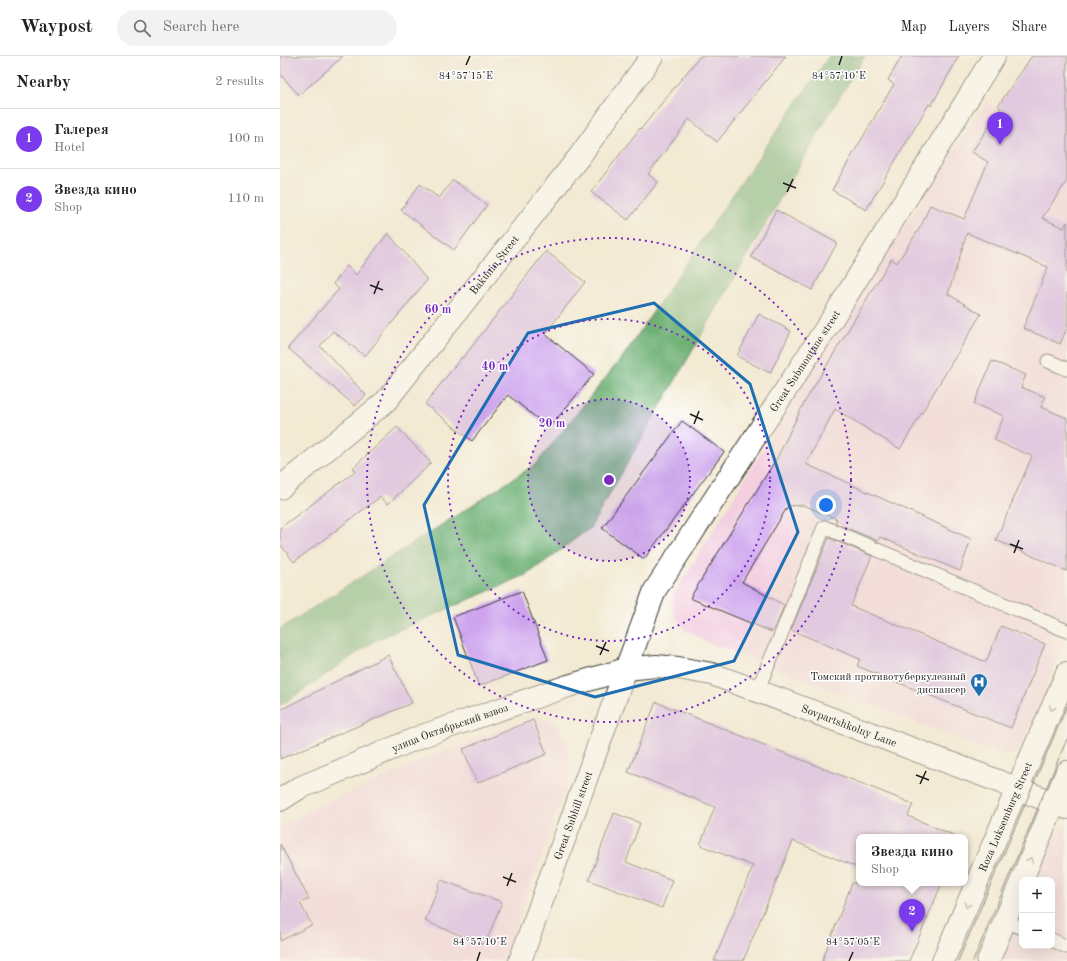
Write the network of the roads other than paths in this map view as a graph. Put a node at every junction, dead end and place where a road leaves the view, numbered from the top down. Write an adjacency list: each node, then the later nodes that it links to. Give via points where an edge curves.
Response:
1 (652, 56): 5 (street, Bakunin Street, via 579,157 386,401)
2 (994, 56): 7 (street, Great Submontane street, via 834,316 655,590)
3 (1048, 361): 4 (lane)
4 (1067, 369)
5 (280, 488)
6 (1067, 631): 9 (lane, via 824,527)
7 (626, 669): 9 (street, Sovpartshkolny Lane, via 656,666 678,668 712,674); 12 (street, улица Октябрьский взвоз, via 422,736 299,788); 17 (street, Great Subhill street)
8 (1067, 673): 11 (street, Roza Luksemburg Street, one-way to 11)
9 (757, 691): 11 (street, Sovpartshkolny Lane)
10 (1067, 772): 13 (street)
11 (1017, 788): 13 (street, Sovpartshkolny Lane); 18 (street, Roza Luksemburg Street, one-way to 18)
12 (280, 800)
13 (1060, 806): 14 (street, one-way to 13)
14 (1013, 925): 19 (street)
15 (1055, 941): 16 (lane)
16 (1067, 947)
17 (520, 961)
18 (943, 961)
19 (988, 961)

